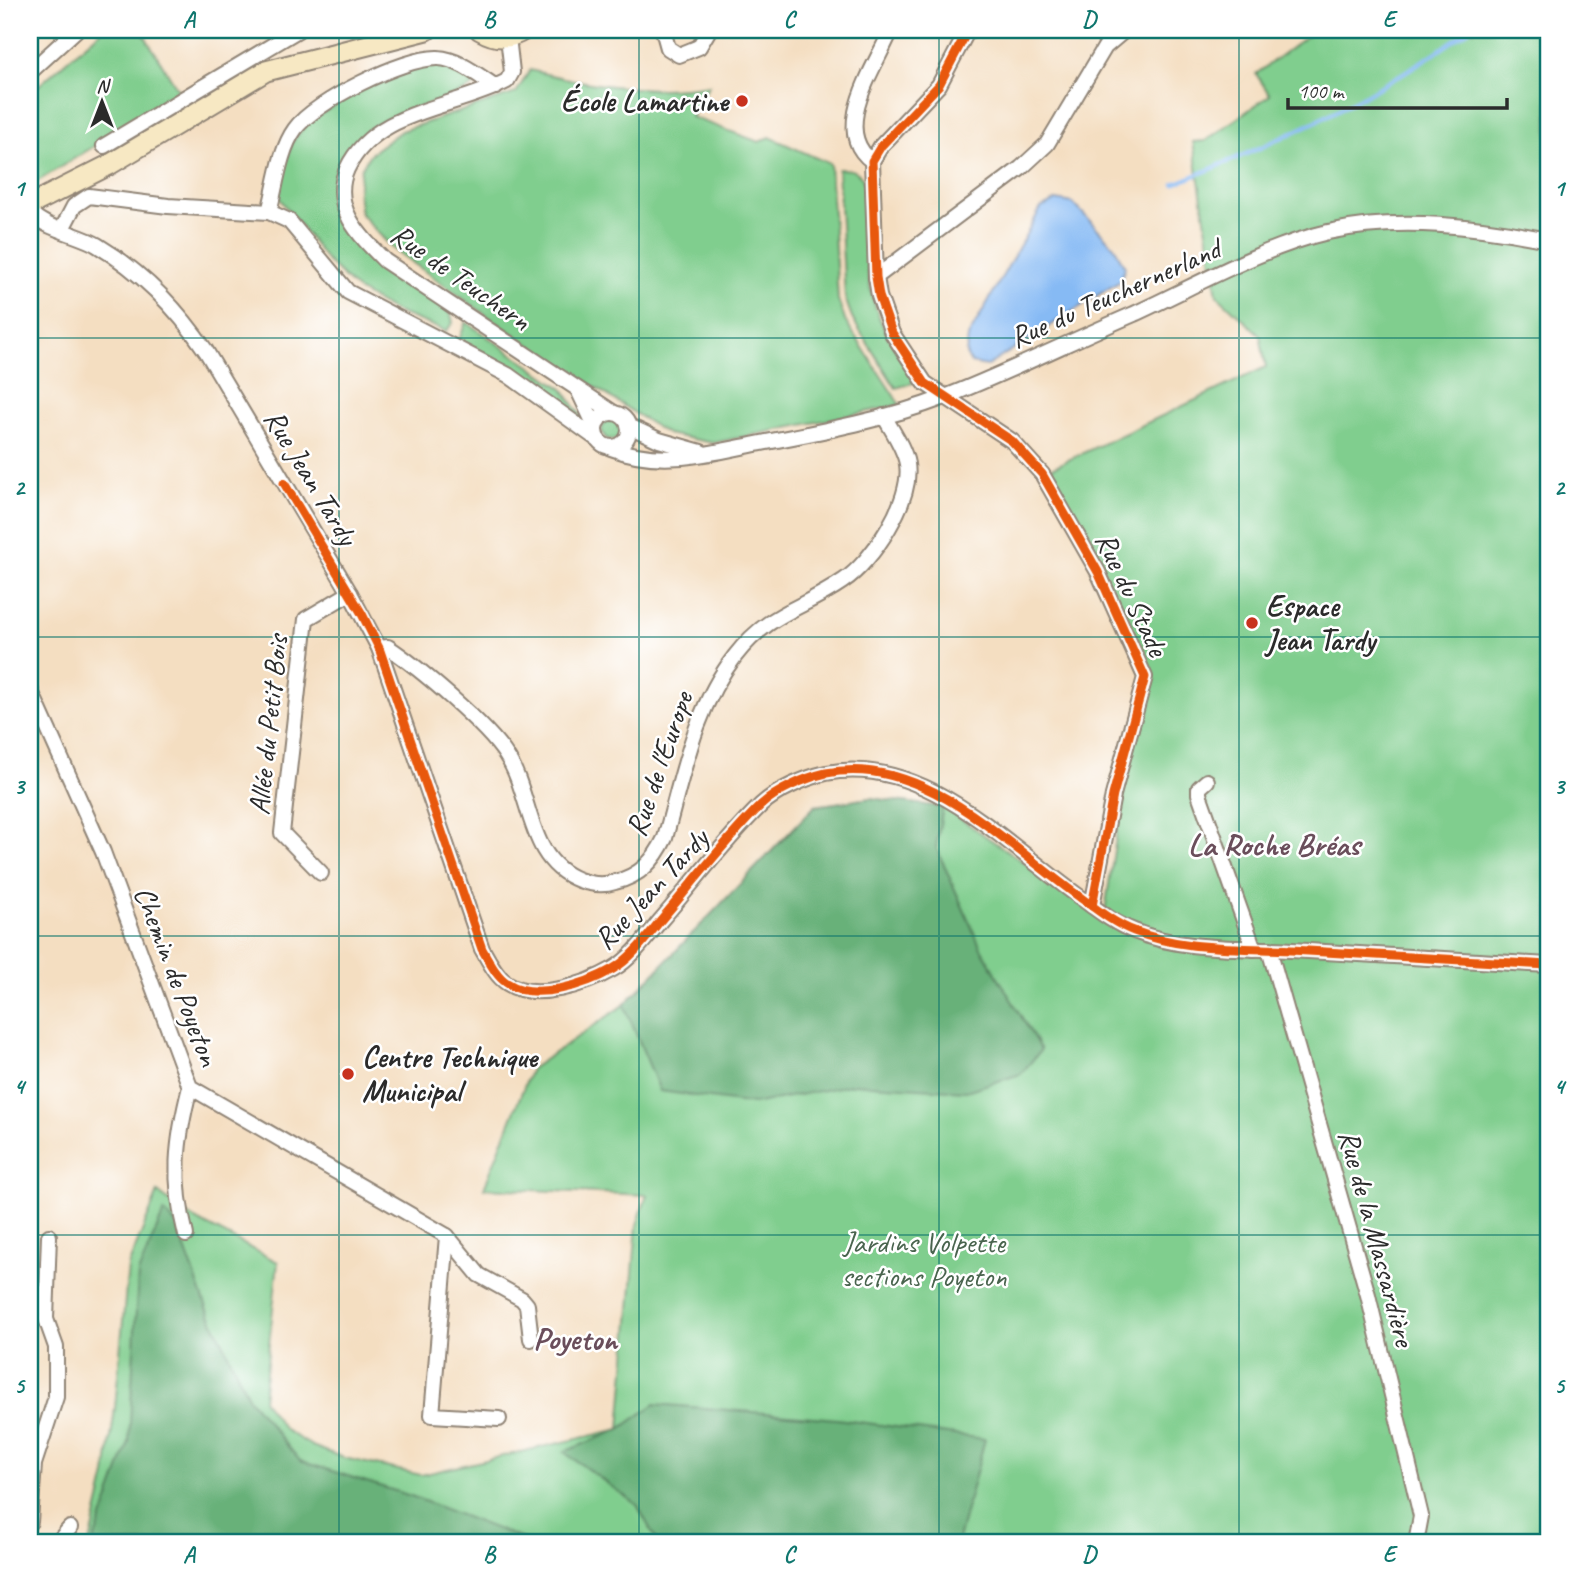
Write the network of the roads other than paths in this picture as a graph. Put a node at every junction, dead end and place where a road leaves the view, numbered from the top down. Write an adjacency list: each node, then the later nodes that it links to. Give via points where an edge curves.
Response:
1 (76, 30): 11 (street)
2 (298, 30): 13 (street)
3 (427, 30): 15 (main road, via 266,71 109,165)
4 (480, 30): 10 (main road, via 498,37)
5 (663, 30): 6 (street, via 668,48 680,55 699,47)
6 (709, 30)
7 (891, 30): 14 (street, via 859,93 856,141 860,153)
8 (968, 30): 14 (street, via 939,85)
9 (1125, 30): 20 (street, via 1105,47 1047,144)
10 (516, 34): 12 (street, via 512,72)
11 (30, 72)
12 (496, 87): 17 (street, via 460,64 436,58 358,85 328,101 295,128 288,141); 21 (street, Rue de Teuchern, via 381,130 352,159 341,200 356,230 385,261)
13 (104, 146)
14 (872, 161): 20 (street, Rue du Stade)
15 (30, 205)
16 (30, 211): 18 (street, Rue Jean Tardy)
17 (269, 212): 18 (street, via 89,196 74,206); 26 (street, via 289,221 348,292 508,375 575,426)
18 (62, 229): 29 (street, Rue Jean Tardy, via 121,261 185,320)
19 (1548, 240): 22 (street, Rue du Teuchernerland, via 1439,226 1385,225 1326,233 1272,251)
20 (876, 277): 22 (street, Rue du Stade, via 892,333 925,383)
21 (578, 390): 23 (street); 26 (street)
22 (944, 398): 24 (street, Rue du Teuchernerland); 34 (street, Rue du Stade, via 1012,441 1042,474 1098,572 1145,677 1112,794)
23 (614, 413): 25 (street, via 624,417); 26 (street, via 605,415)
24 (884, 416): 28 (street, Rue du Teuchernerland); 30 (street, Rue de l'Europe, via 907,467 904,492 888,528 853,574 781,613 731,662 701,713 658,854 629,879 588,883 555,866 534,830 517,775 492,737 406,659 388,647)
25 (629, 426): 27 (street, via 626,442); 28 (street, Rue du Teuchernerland)
26 (596, 432): 27 (street)
27 (611, 448): 28 (street, Rue du Teuchernerland, via 647,458)
28 (709, 454)
29 (350, 593): 30 (street, Rue Jean Tardy); 33 (street, Allée du Petit Bois, via 306,619 282,833)
30 (379, 648): 34 (street, Rue Jean Tardy, via 482,949 508,984 532,991 556,989 615,968 762,803 790,786 824,774 881,771 911,780 985,825)
31 (30, 689): 37 (street, Chemin de Poyeton, via 103,852)
32 (1207, 781): 35 (street, Rue de la Massardière, via 1199,794)
33 (321, 873)
34 (1092, 905): 35 (street, Rue Jean Tardy, via 1129,929 1173,943)
35 (1262, 949): 36 (street, Rue Jean Tardy); 46 (street, Rue de la Massardière, via 1368,1295 1421,1516)
36 (1548, 965)
37 (190, 1087): 38 (street, via 176,1152 176,1184); 40 (street, Chemin de Poyeton)
38 (186, 1235)
39 (49, 1236): 43 (street, via 46,1319 56,1347 56,1397 34,1464)
40 (447, 1236): 41 (street, Chemin de Poyeton, via 479,1275 522,1298); 42 (street, via 432,1415)
41 (531, 1339)
42 (499, 1419)
43 (30, 1522)
44 (70, 1528): 45 (street)
45 (57, 1543)
46 (1416, 1543)

